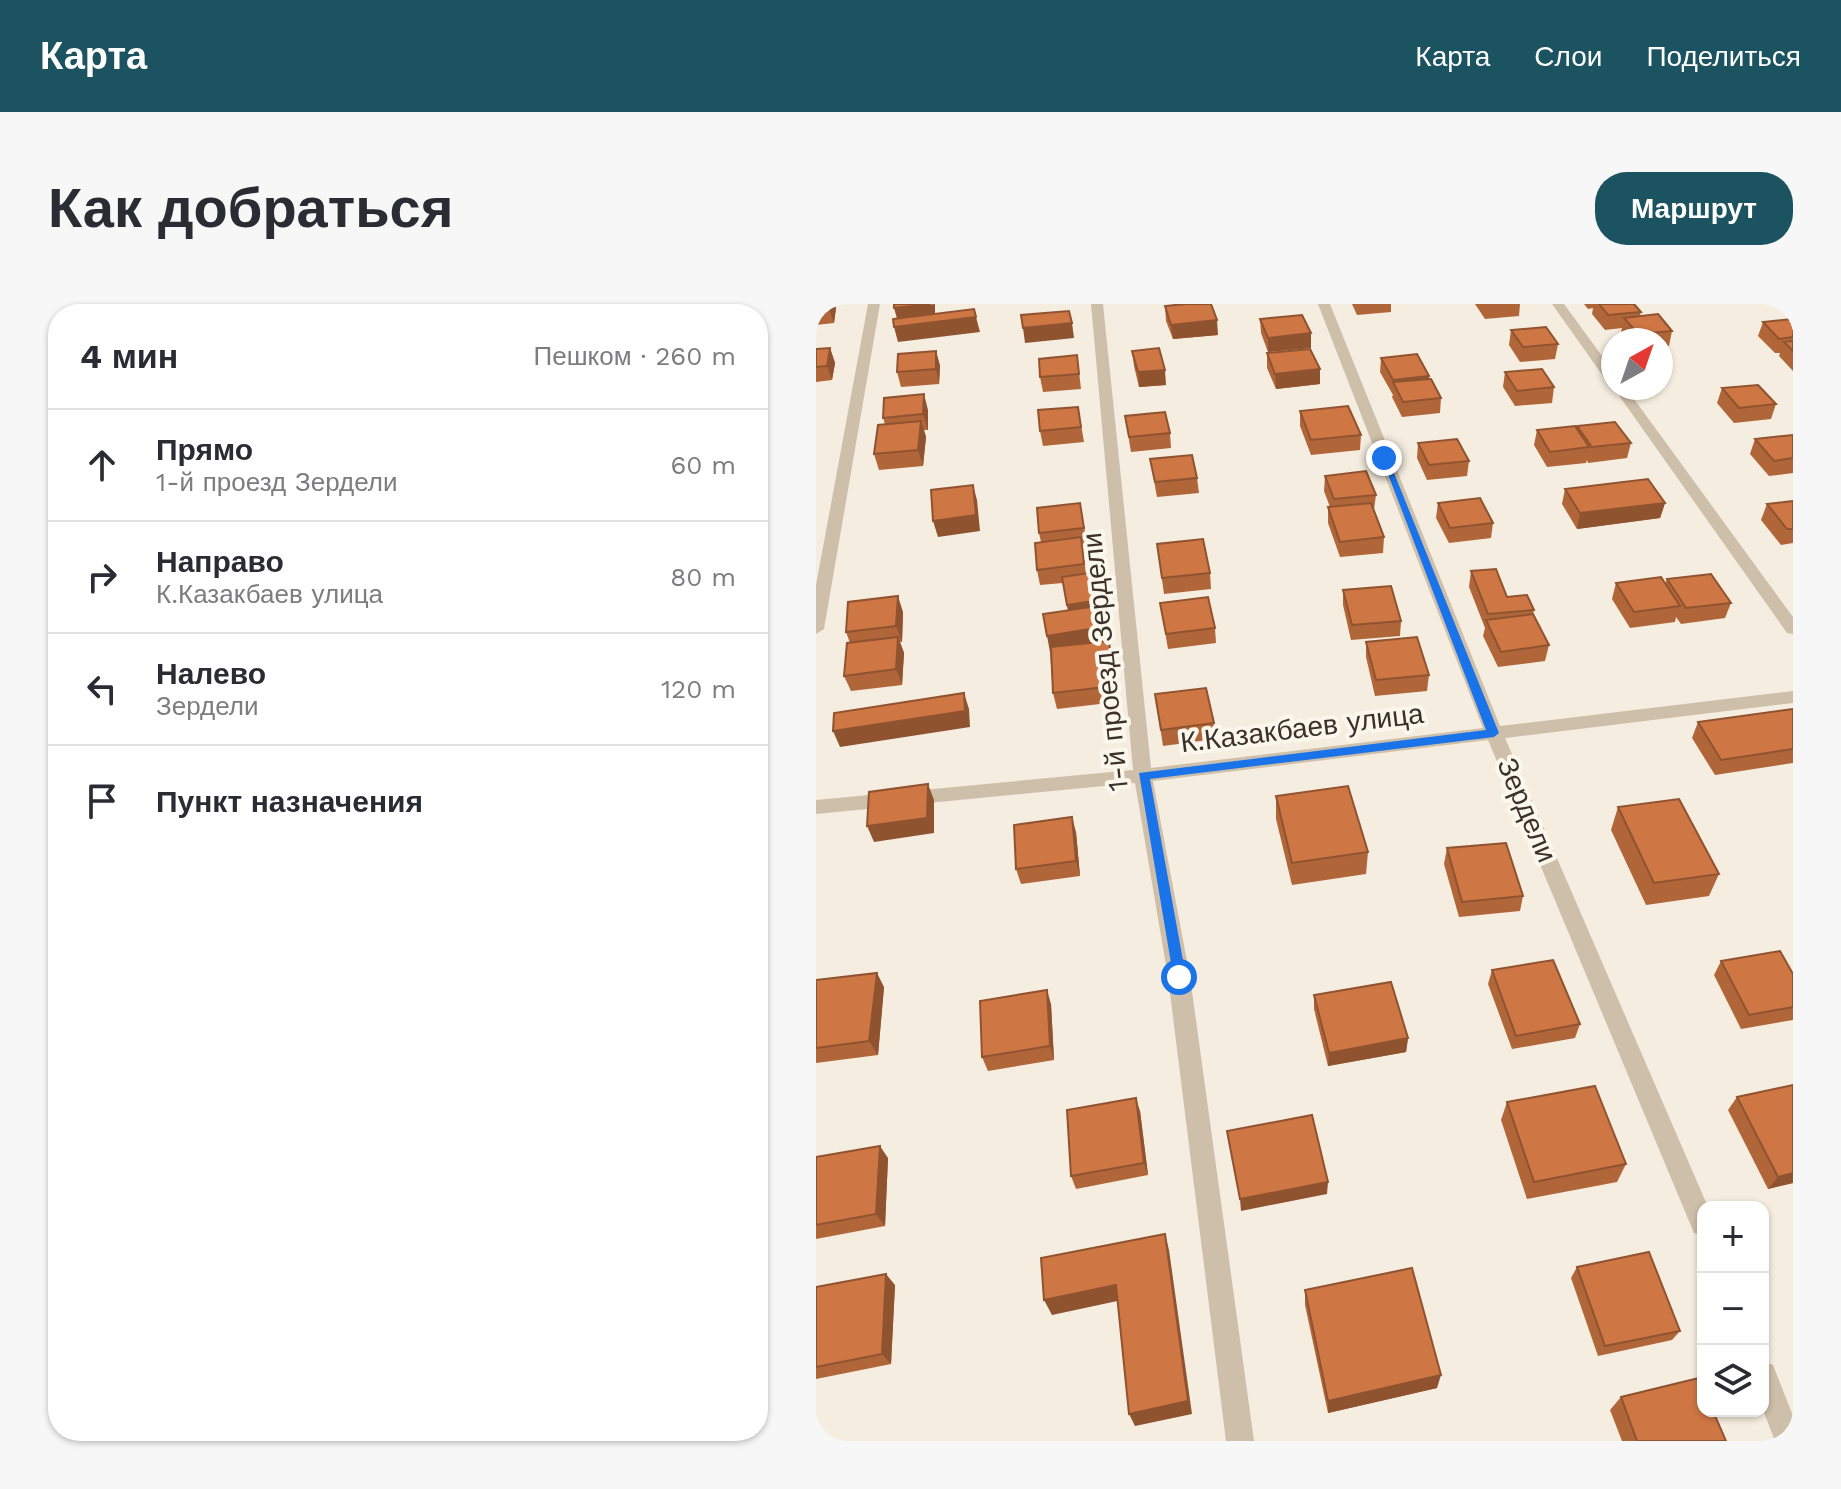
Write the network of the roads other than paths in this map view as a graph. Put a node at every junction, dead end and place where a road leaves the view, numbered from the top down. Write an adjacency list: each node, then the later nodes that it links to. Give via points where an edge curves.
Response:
1 (874, 304): 7 (street)
2 (1097, 304): 11 (street, 1-й проезд Зердели)
3 (1324, 304): 10 (street, Зердели)
4 (1558, 304): 5 (street)
5 (1601, 363)
6 (1628, 400): 8 (street)
7 (816, 629)
8 (1793, 629)
9 (1793, 697): 10 (street, К.Казакбаев улица)
10 (1494, 733): 11 (street, К.Казакбаев улица); 13 (street, Зердели)
11 (1143, 776): 12 (street, К.Казакбаев улица); 15 (street, 1-й проезд Зердели, via 1179,977)
12 (816, 807)
13 (1697, 1210)
14 (1769, 1390): 16 (street)
15 (1240, 1441)
16 (1789, 1441)

